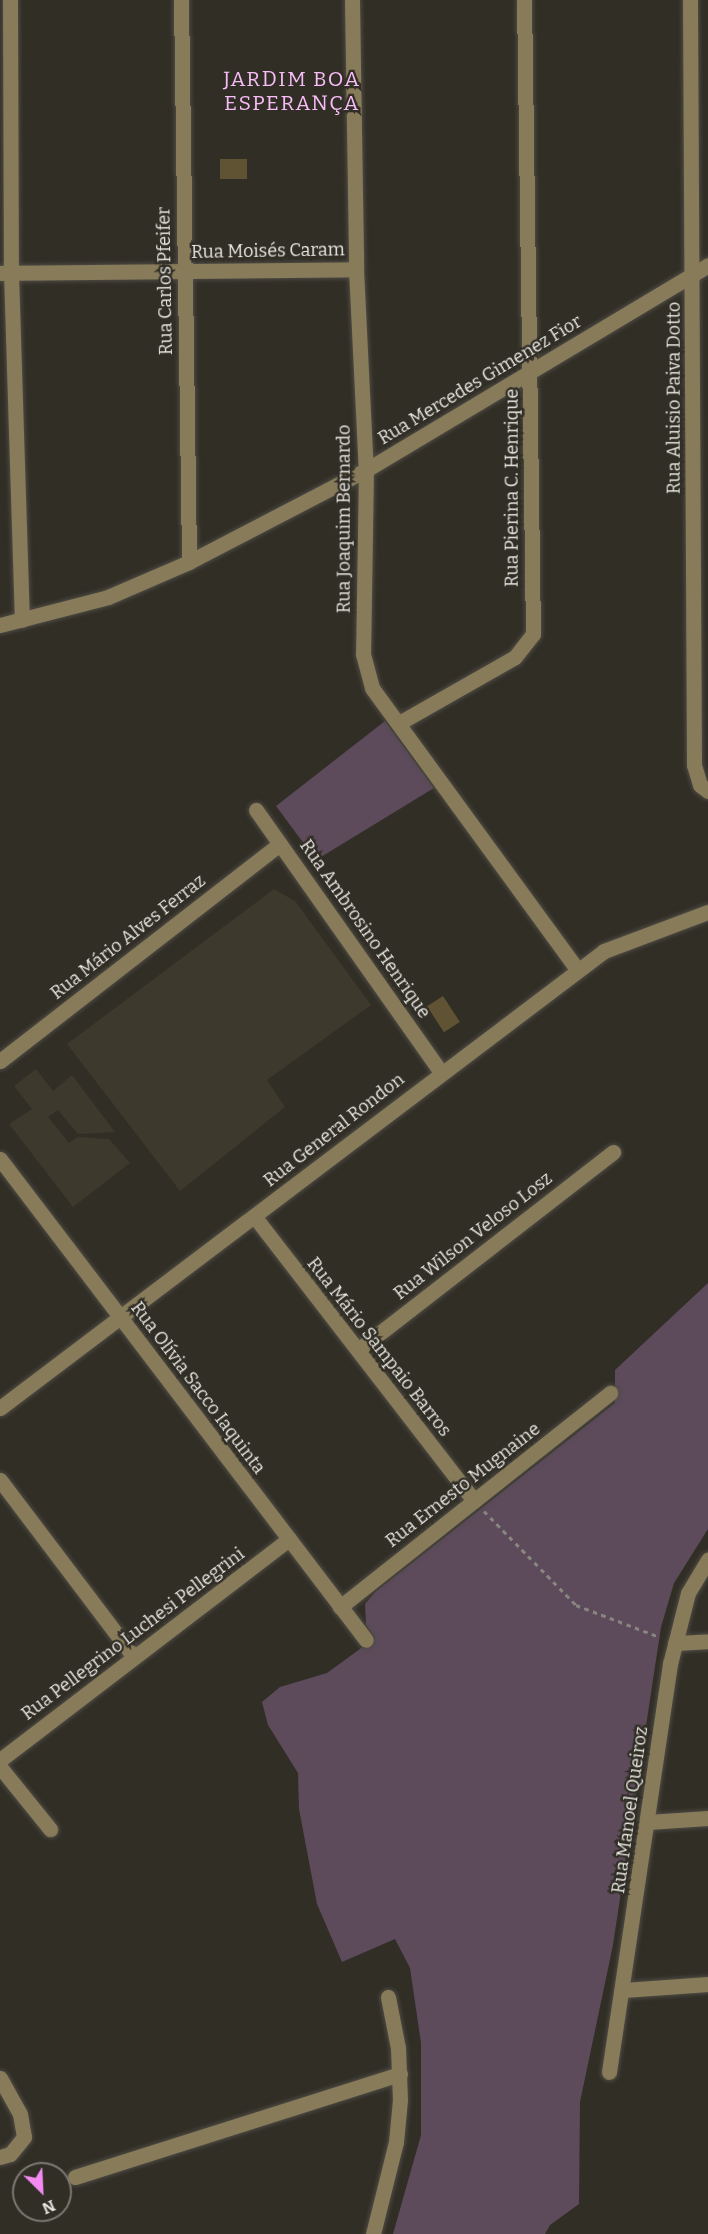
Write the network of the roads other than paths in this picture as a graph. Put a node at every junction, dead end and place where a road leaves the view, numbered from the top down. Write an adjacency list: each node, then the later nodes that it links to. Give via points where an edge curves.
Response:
1 (10, 0): 9 (street)
2 (180, 0): 8 (street, Rua Carlos Pfeifer)
3 (352, 0): 7 (street, Rua Joaquim Bernardo)
4 (524, 0): 11 (street, Rua Pierina C. Henrique)
5 (690, 0): 10 (street, Rua Aluisio Paiva Dotto)
6 (708, 265): 10 (street, Rua Mercedes Gimenez Fior)
7 (356, 269): 8 (street, Rua Moisés Caram); 12 (street, Rua Joaquim Bernardo)
8 (185, 271): 9 (street, Rua Moisés Caram); 13 (street, Rua Carlos Pfeifer)
9 (5, 273): 14 (street)
10 (694, 274): 11 (street, Rua Mercedes Gimenez Fior); 17 (street, Rua Aluisio Paiva Dotto, via 694,765 700,785)
11 (531, 372): 12 (street, Rua Mercedes Gimenez Fior); 16 (street, Rua Pierina C. Henrique, via 533,634 515,657)
12 (366, 470): 13 (street, Rua Mercedes Gimenez Fior); 16 (street, Rua Joaquim Bernardo, via 363,654 372,688)
13 (189, 562): 14 (street, Rua Mercedes Gimenez Fior, via 108,597)
14 (22, 620): 15 (street, Rua Mercedes Gimenez Fior)
15 (0, 625)
16 (399, 723): 21 (street, Rua Joaquim Bernardo)
17 (708, 792)
18 (256, 810): 19 (street, Rua Ambrosino Henrique)
19 (280, 844): 22 (street, Rua Mário Alves Ferraz); 23 (street, Rua Ambrosino Henrique)
20 (708, 912): 21 (street, Rua General Rondon, via 604,951)
21 (578, 970): 23 (street, Rua General Rondon)
22 (0, 1061)
23 (441, 1072): 26 (street, Rua General Rondon)
24 (613, 1152): 28 (street, Rua Wilson Veloso Losz)
25 (0, 1159): 27 (street, Rua Olívia Sacco Iaquinta)
26 (254, 1216): 27 (street, Rua General Rondon); 28 (street, Rua Mário Sampaio Barros)
27 (120, 1317): 30 (street, Rua General Rondon); 33 (street, Rua Olívia Sacco Iaquinta)
28 (358, 1350): 32 (street, Rua Mário Sampaio Barros)
29 (610, 1393): 32 (street, Rua Ernesto Mugnaine)
30 (0, 1408)
31 (0, 1480): 39 (street)
32 (474, 1501): 35 (street, Rua Ernesto Mugnaine)
33 (289, 1539): 35 (street, Rua Olívia Sacco Iaquinta); 39 (street, Rua Pellegrino Luchesi Pellegrini)
34 (708, 1560): 38 (street, Rua Manoel Queiroz, via 688,1593)
35 (340, 1607): 36 (street, Rua Olívia Sacco Iaquinta)
36 (366, 1640)
37 (708, 1641): 38 (street)
38 (675, 1643): 43 (street, Rua Manoel Queiroz)
39 (134, 1657): 40 (street, Rua Pellegrino Luchesi Pellegrini)
40 (0, 1760)
41 (0, 1767): 44 (street)
42 (708, 1818): 43 (street)
43 (648, 1822): 46 (street, Rua Manoel Queiroz)
44 (50, 1829)
45 (708, 1984): 46 (street)
46 (624, 1990): 48 (street, Rua Manoel Queiroz)
47 (388, 1997): 49 (street)
48 (609, 2072)
49 (400, 2074): 52 (street); 53 (street, via 396,2142)
50 (0, 2078): 51 (street, via 20,2115 24,2137 10,2154)
51 (0, 2157)
52 (75, 2177)
53 (373, 2234)

